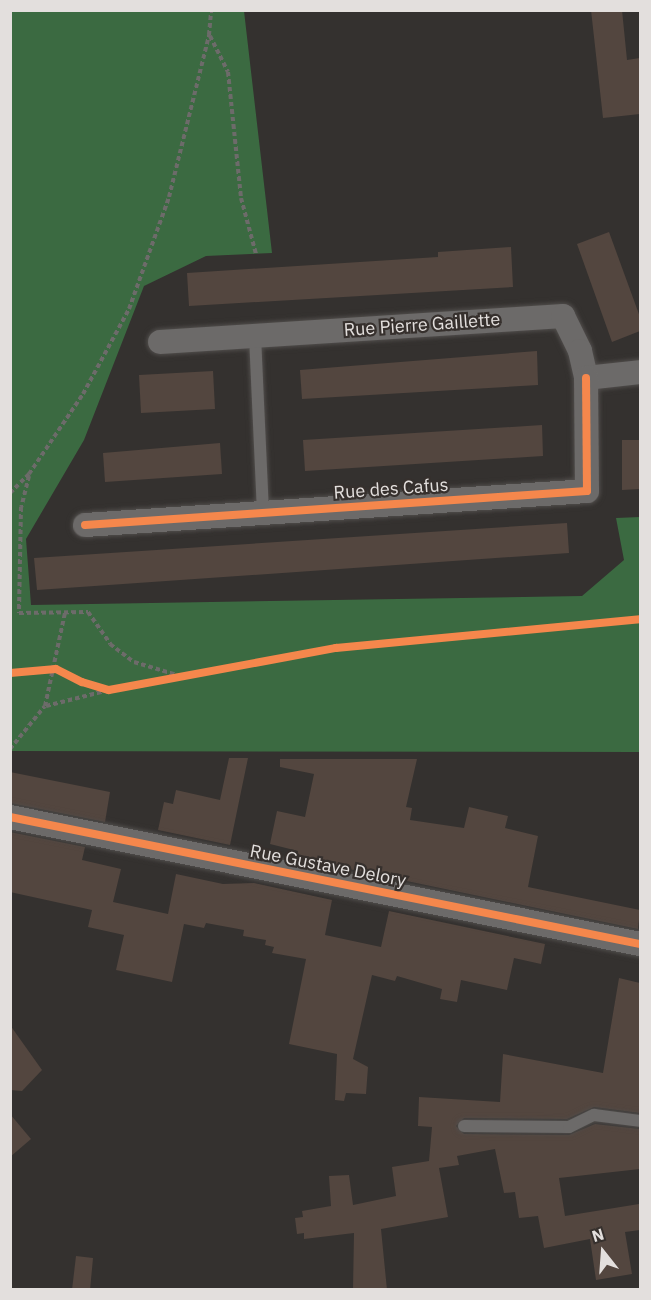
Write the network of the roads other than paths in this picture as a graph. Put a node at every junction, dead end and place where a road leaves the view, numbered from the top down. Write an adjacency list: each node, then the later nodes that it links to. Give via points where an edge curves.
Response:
1 (255, 336): 2 (street, Rue Pierre Gaillette); 4 (street, Rue Pierre Gaillette, via 563,316 580,351); 5 (lane)
2 (160, 342)
3 (640, 372): 4 (street)
4 (586, 378): 5 (street, Rue des Cafus, via 587,491)
5 (262, 513): 6 (street, Rue des Cafus)
6 (85, 525)
7 (10, 817): 8 (street, Rue Gustave Delory)
8 (640, 944)
9 (640, 1120): 10 (lane, via 594,1116 569,1127)
10 (464, 1126)

